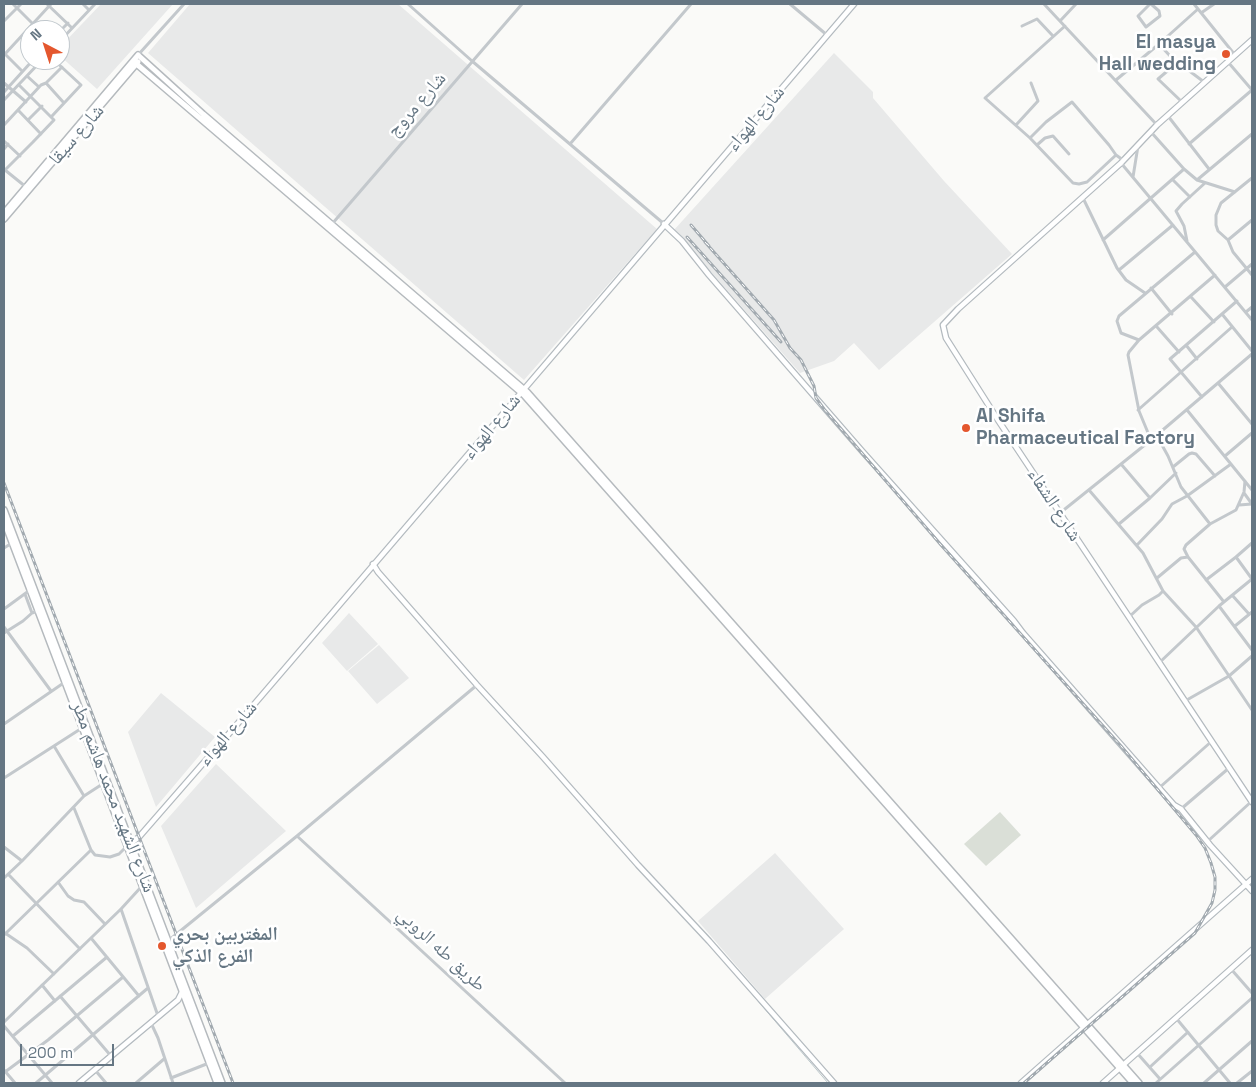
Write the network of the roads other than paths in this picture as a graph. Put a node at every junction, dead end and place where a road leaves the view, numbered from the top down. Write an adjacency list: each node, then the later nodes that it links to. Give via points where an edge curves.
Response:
1 (13, 4): 17 (street)
2 (21, 4): 17 (street)
3 (49, 4): 22 (street); 23 (street)
4 (83, 4): 19 (street)
5 (95, 4): 19 (street)
6 (184, 4): 37 (street, شارع سيقا)
7 (411, 4): 38 (street)
8 (522, 4): 38 (street, شارع مروج)
9 (691, 4): 77 (street)
10 (790, 4): 30 (street)
11 (854, 4): 30 (street, شارع الهواء)
12 (1044, 4): 25 (street)
13 (1076, 4): 25 (street)
14 (1151, 4): 14 (street, via 1138,14 1146,27 1160,16)
15 (1194, 4): 18 (street)
16 (1214, 4): 20 (street)
17 (17, 8): 21 (street); 24 (street)
18 (1198, 9): 20 (street); 34 (street)
19 (90, 10): 29 (street)
20 (1201, 13): 36 (street)
21 (30, 20)
22 (37, 20)
23 (65, 20)
24 (4, 21)
25 (1060, 21): 28 (street)
26 (70, 26): 29 (street)
27 (1022, 26): 31 (street, via 1037,19)
28 (1065, 26): 31 (street); 47 (street)
29 (72, 28)
30 (826, 35): 104 (street, شارع الهواء)
31 (1053, 36): 69 (street, via 985,98)
32 (20, 38): 35 (street)
33 (1252, 40): 36 (street, شارع الشفاء)
34 (1159, 44): 40 (street); 47 (street)
35 (4, 54): 45 (street)
36 (1236, 55): 41 (street, شارع الشفاء)
37 (140, 57): 39 (main road, شارع سيقا); 103 (main road)
38 (472, 61): 77 (street); 103 (street, شارع مروج)
39 (135, 62): 95 (main road, شارع سيقا); 101 (main road, شارع سيقا); 118 (main road)
40 (1178, 62): 51 (street); 62 (street, via 1158,79)
41 (1228, 62): 51 (street, شارع الشفاء); 55 (street)
42 (33, 70): 46 (street)
43 (59, 70): 49 (street)
44 (65, 70): 61 (street, via 81,85)
45 (22, 71): 53 (street)
46 (27, 76): 52 (street); 54 (street)
47 (1116, 80): 70 (street)
48 (4, 83): 53 (street)
49 (46, 83): 54 (street); 61 (street)
50 (1031, 83): 69 (street, via 1038,101)
51 (1205, 83): 62 (street, شارع الشفاء)
52 (19, 85): 56 (street); 58 (street)
53 (8, 87): 56 (street); 57 (street)
54 (39, 87): 58 (street)
55 (1252, 90): 78 (street)
56 (13, 91): 59 (street); 60 (street)
57 (4, 92)
58 (31, 96): 60 (street); 63 (street)
59 (4, 100)
60 (26, 102): 64 (street)
61 (64, 102): 65 (street)
62 (1182, 102): 66 (street, شارع الشفاء)
63 (42, 106): 65 (street); 67 (street)
64 (18, 110): 67 (street); 68 (street)
65 (52, 116): 72 (street, via 54,120)
66 (1168, 116): 70 (street, شارع الشفاء); 78 (street)
67 (28, 120): 72 (street)
68 (5, 122)
69 (1016, 125): 74 (street)
70 (1157, 125): 71 (street, شارع الشفاء)
71 (1151, 132): 79 (street, شارع الشفاء); 87 (street)
72 (41, 134): 83 (street)
73 (1252, 134): 88 (street)
74 (1030, 138): 80 (street); 84 (street, via 1072,102)
75 (4, 141): 76 (street)
76 (8, 144): 81 (street); 83 (street)
77 (570, 144): 104 (street)
78 (1189, 144): 88 (street)
79 (1138, 145): 85 (street, شارع الشفاء); 89 (street)
80 (1036, 146): 82 (street, via 1053,136); 84 (street, via 1077,184 1091,179)
81 (4, 149)
82 (1069, 154)
83 (20, 156): 86 (street)
84 (1116, 156): 85 (street)
85 (1122, 162): 89 (street); 98 (street, شارع الشفاء)
86 (4, 169): 95 (street)
87 (1184, 169): 90 (street); 91 (street)
88 (1209, 169): 91 (street)
89 (1132, 177): 99 (street)
90 (1173, 180): 97 (street); 99 (street)
91 (1197, 180): 93 (street)
92 (1251, 180): 94 (street); 96 (street)
93 (1205, 183): 96 (street); 97 (street)
94 (1252, 185)
95 (26, 187): 100 (main road, شارع سيقا)
96 (1235, 192): 107 (street, via 1221,203 1216,215 1218,231)
97 (1190, 197): 108 (street, via 1176,211)
98 (1083, 198): 106 (street); 159 (street, شارع الشفاء, via 943,325 952,347)
99 (1151, 199): 105 (street); 106 (street)
100 (4, 213)
101 (4, 219)
102 (1252, 220): 107 (street)
103 (332, 224): 118 (main road)
104 (664, 224): 136 (street, شارع الهواء); 205 (street)
105 (1173, 225): 108 (street); 112 (street)
106 (1103, 240): 112 (street)
107 (1228, 240): 111 (street)
108 (1188, 244): 109 (street)
109 (1195, 252): 113 (street); 116 (street)
110 (1252, 264): 111 (street)
111 (1247, 269): 114 (street); 115 (street)
112 (1118, 270): 117 (street)
113 (1215, 275): 115 (street); 119 (street)
114 (1252, 275)
115 (1225, 287): 120 (street)
116 (1151, 288): 117 (street); 123 (street)
117 (1145, 293): 129 (street, via 1118,318 1121,333)
118 (410, 294): 136 (main road)
119 (1191, 297): 123 (street); 126 (street)
120 (1237, 301): 122 (street); 124 (street)
121 (1252, 307): 122 (street)
122 (1246, 312): 125 (street)
123 (1172, 314): 127 (street)
124 (1222, 314): 126 (street); 128 (street)
125 (1252, 320)
126 (1214, 322): 130 (street)
127 (1156, 327): 129 (street); 131 (street)
128 (1232, 327): 132 (street); 133 (street)
129 (1138, 340): 138 (street, via 1128,356)
130 (1186, 346): 131 (street); 133 (street)
131 (1178, 352): 134 (street, via 1170,360)
132 (1252, 352): 135 (street)
133 (1196, 358): 134 (street)
134 (1181, 372): 137 (street); 138 (street)
135 (1218, 383): 137 (street); 140 (street)
136 (523, 391): 169 (street, شارع الهواء); 250 (main road)
137 (1202, 397): 139 (street)
138 (1138, 410): 143 (street)
139 (1187, 410): 142 (street); 144 (street)
140 (1252, 424)
141 (1252, 433): 144 (street)
142 (1157, 436): 143 (street); 147 (street)
143 (1151, 440): 145 (street)
144 (1225, 456): 146 (street)
145 (1121, 464): 151 (street); 155 (street)
146 (1231, 464): 149 (street); 150 (street)
147 (1173, 467): 148 (street); 149 (street, via 1192,453)
148 (1176, 473): 154 (street); 155 (street)
149 (1215, 476): 154 (street)
150 (1245, 481): 152 (street); 153 (street)
151 (1089, 490): 159 (street); 161 (street)
152 (1252, 490)
153 (1244, 492): 156 (street); 157 (street)
154 (1187, 496): 162 (street); 165 (street, via 1172,504)
155 (1150, 498): 161 (street)
156 (1252, 504): 157 (street)
157 (1239, 505): 162 (street, via 1232,513)
158 (4, 510): 180 (main road, شارع الشهيد محمد هاشم مطر)
159 (1060, 513): 182 (street, شارع الشفاء)
160 (4, 521): 163 (main road, شارع الشهيد محمد هاشم مطر)
161 (1119, 524): 165 (street)
162 (1210, 524): 167 (street, via 1185,547)
163 (12, 543): 166 (street); 173 (main road, شارع الشهيد محمد هاشم مطر)
164 (1252, 543): 168 (street)
165 (1137, 545): 170 (street)
166 (4, 548)
167 (1188, 557): 170 (street, via 1181,558); 172 (street)
168 (1236, 557): 171 (street); 172 (street)
169 (373, 564): 192 (street); 212 (street, شارع الهواء)
170 (1158, 578): 174 (street)
171 (1252, 579): 176 (street)
172 (1206, 580): 177 (street)
173 (30, 590): 175 (street); 180 (main road, شارع الشهيد محمد هاشم مطر)
174 (1164, 591): 182 (street); 185 (street)
175 (24, 594): 179 (street); 180 (street)
176 (1232, 595): 177 (street); 181 (street)
177 (1224, 602): 178 (street)
178 (1219, 606): 183 (street); 185 (street)
179 (4, 609)
180 (37, 611): 186 (street); 191 (main road, شارع الشهيد محمد هاشم مطر)
181 (1251, 613): 183 (street)
182 (1128, 617): 189 (street, شارع الشفاء)
183 (1235, 626): 187 (street)
184 (4, 627): 186 (street)
185 (1196, 627): 189 (street); 190 (street)
186 (5, 632): 193 (street)
187 (1252, 650)
188 (1252, 656): 190 (street)
189 (1159, 663): 195 (street, شارع الشفاء)
190 (1229, 676): 195 (street); 196 (street)
191 (66, 681): 193 (street); 199 (main road, شارع الشهيد محمد هاشم مطر); 204 (main road, شارع الشهيد محمد هاشم مطر)
192 (477, 684): 210 (street); 281 (street)
193 (51, 691): 198 (street)
194 (1252, 698): 196 (street)
195 (1185, 701): 200 (street, شارع الشفاء)
196 (1247, 703): 197 (street)
197 (1252, 710)
198 (4, 724)
199 (82, 728): 201 (street); 204 (main road, شارع الشهيد محمد هاشم مطر)
200 (1212, 741): 202 (street, شارع الشفاء); 205 (street)
201 (54, 746): 203 (street); 206 (street)
202 (1230, 768): 207 (street, شارع الشفاء); 209 (street)
203 (4, 778)
204 (105, 782): 206 (street); 212 (main road, شارع الشهيد محمد هاشم مطر)
205 (1159, 788): 209 (street)
206 (84, 796): 208 (street)
207 (1252, 801): 211 (street)
208 (74, 808): 214 (street); 215 (street)
209 (1181, 809): 211 (street)
210 (297, 836): 228 (street); 280 (street, طريق طه الروبي)
211 (1208, 841): 220 (street)
212 (129, 845): 214 (street, via 110,858 95,855); 221 (main road, شارع الشهيد محمد هاشم مطر); 228 (main road, شارع الشهيد محمد هاشم مطر)
213 (4, 847): 215 (street)
214 (91, 850): 219 (street)
215 (22, 861): 216 (street)
216 (8, 874): 217 (street); 223 (street)
217 (4, 878)
218 (1252, 879): 220 (street)
219 (58, 882): 223 (street); 225 (street, via 68,896 84,902)
220 (1247, 885): 222 (street); 250 (street)
221 (142, 886): 224 (street); 237 (main road, شارع الشهيد محمد هاشم مطر)
222 (1252, 891)
223 (36, 903): 226 (street); 229 (street)
224 (121, 909): 225 (street); 236 (street)
225 (105, 924): 227 (street)
226 (4, 934): 233 (street, via 27,948)
227 (91, 938): 229 (street); 231 (street)
228 (168, 941): 247 (main road, شارع الشهيد محمد هاشم مطر)
229 (80, 949): 233 (street)
230 (1252, 950): 232 (street)
231 (106, 957): 234 (street); 239 (street)
232 (1230, 969): 238 (street); 245 (street)
233 (54, 974): 235 (street)
234 (123, 977): 240 (street); 243 (street)
235 (42, 985): 242 (street); 246 (street)
236 (148, 988): 240 (street); 244 (street)
237 (182, 992): 244 (street, via 179,999); 247 (main road, شارع الشهيد محمد هاشم مطر)
238 (1252, 993)
239 (60, 996): 242 (street); 243 (street)
240 (139, 996): 252 (street)
241 (1252, 998): 255 (street)
242 (55, 1001): 253 (street)
243 (76, 1016): 252 (street); 257 (street)
244 (159, 1017): 248 (street)
245 (1176, 1018): 251 (street); 256 (street)
246 (4, 1022)
247 (196, 1022): 260 (main road, شارع الشهيد محمد هاشم مطر); 279 (main road, شارع الشهيد محمد هاشم مطر)
248 (151, 1023): 258 (street); 259 (street)
249 (4, 1026): 253 (street)
250 (1086, 1027): 261 (main road); 282 (street)
251 (1188, 1032): 255 (street); 262 (street)
252 (93, 1035): 258 (street); 267 (street)
253 (13, 1036): 257 (street)
254 (1252, 1041): 264 (street)
255 (1199, 1045): 264 (street); 269 (street)
256 (1137, 1053): 261 (street); 262 (street)
257 (28, 1054): 265 (street); 267 (street)
258 (111, 1056): 263 (street)
259 (164, 1059): 268 (street); 276 (street)
260 (210, 1063): 268 (street); 278 (main road, شارع الشهيد محمد هاشم مطر)
261 (1121, 1066): 283 (street); 284 (main road); 285 (main road)
262 (1150, 1068): 269 (street)
263 (95, 1070): 274 (street); 275 (street)
264 (1219, 1070): 270 (street); 289 (street)
265 (4, 1071): 271 (street)
266 (1252, 1071): 290 (street)
267 (46, 1076): 272 (street); 273 (street)
268 (171, 1078): 277 (street)
269 (1160, 1079): 286 (street)
270 (1209, 1079): 287 (street); 288 (street)
271 (14, 1083)
272 (36, 1083)
273 (52, 1083)
274 (79, 1083)
275 (106, 1083)
276 (136, 1083)
277 (173, 1083)
278 (217, 1083)
279 (222, 1083)
280 (565, 1083)
281 (834, 1083)
282 (1021, 1083)
283 (1103, 1083)
284 (1133, 1083)
285 (1139, 1083)
286 (1156, 1083)
287 (1204, 1083)
288 (1213, 1083)
289 (1230, 1083)
290 (1237, 1083)

